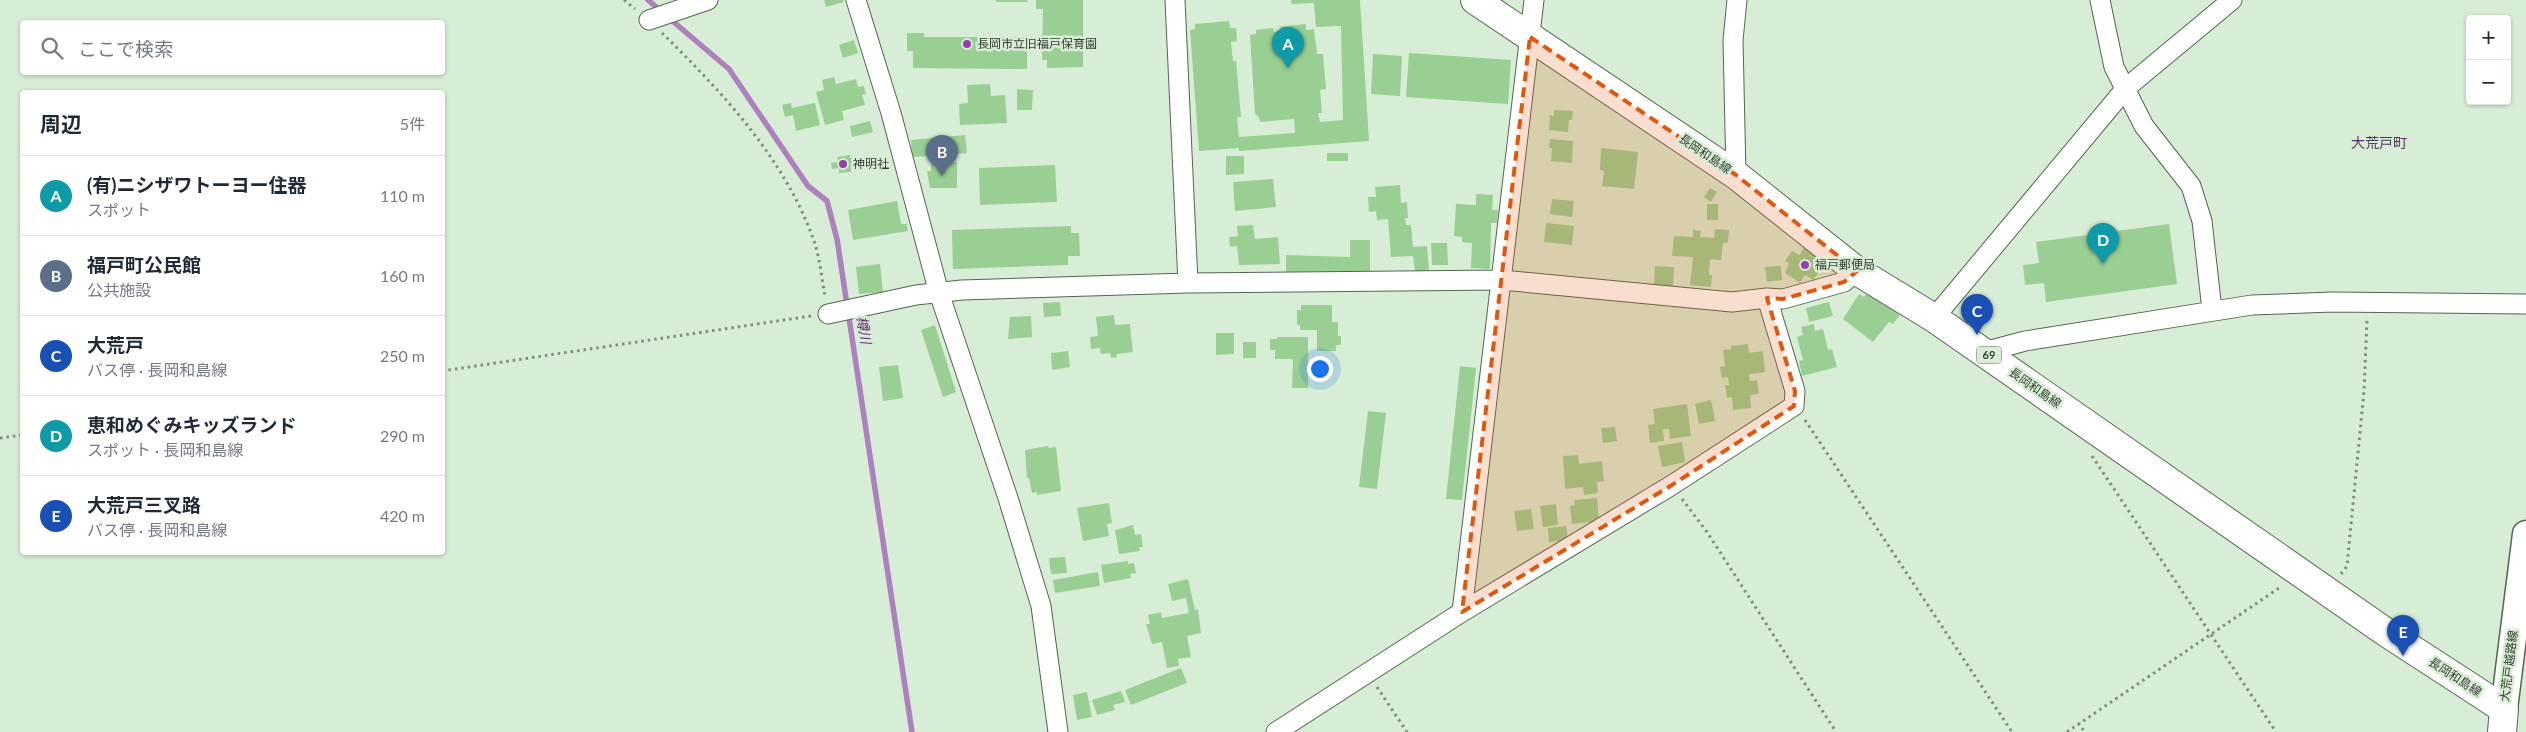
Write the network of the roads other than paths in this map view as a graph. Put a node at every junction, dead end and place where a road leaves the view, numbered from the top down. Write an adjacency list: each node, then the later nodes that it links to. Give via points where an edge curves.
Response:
1 (708, 0): 9 (street)
2 (856, 0): 16 (street, via 891,113)
3 (1176, 0): 15 (street)
4 (1475, 0): 10 (main road, 長岡和島線 / 69)
5 (1534, 0): 10 (street)
6 (1737, 0): 12 (street, via 1733,40)
7 (2100, 0): 11 (street, via 2114,67)
8 (2232, 0): 11 (street)
9 (655, 19)
10 (1530, 37): 12 (main road, 長岡和島線 / 69); 14 (street)
11 (2126, 88): 19 (street, via 2144,126 2190,186 2202,221); 21 (street)
12 (1736, 175): 13 (main road, 長岡和島線 / 69)
13 (1858, 271): 17 (street, via 1844,282 1783,299); 21 (main road, 長岡和島線 / 69)
14 (1502, 280): 15 (street); 17 (street, via 1732,302); 24 (street)
15 (1188, 283): 16 (street)
16 (938, 293): 20 (street); 26 (street, via 1041,606)
17 (1767, 298): 24 (street, via 1795,391 1794,406 1672,485)
18 (2526, 304): 19 (street, via 2332,302)
19 (2212, 310): 22 (street, via 2025,340)
20 (828, 314)
21 (1934, 318): 22 (main road, 長岡和島線 / 69)
22 (1984, 352): 25 (main road, 長岡和島線 / 69, via 2329,591)
23 (2525, 542): 25 (main road, 大荒戸越路線)
24 (1462, 612): 27 (street)
25 (2503, 720)
26 (1058, 732)
27 (1276, 732)

